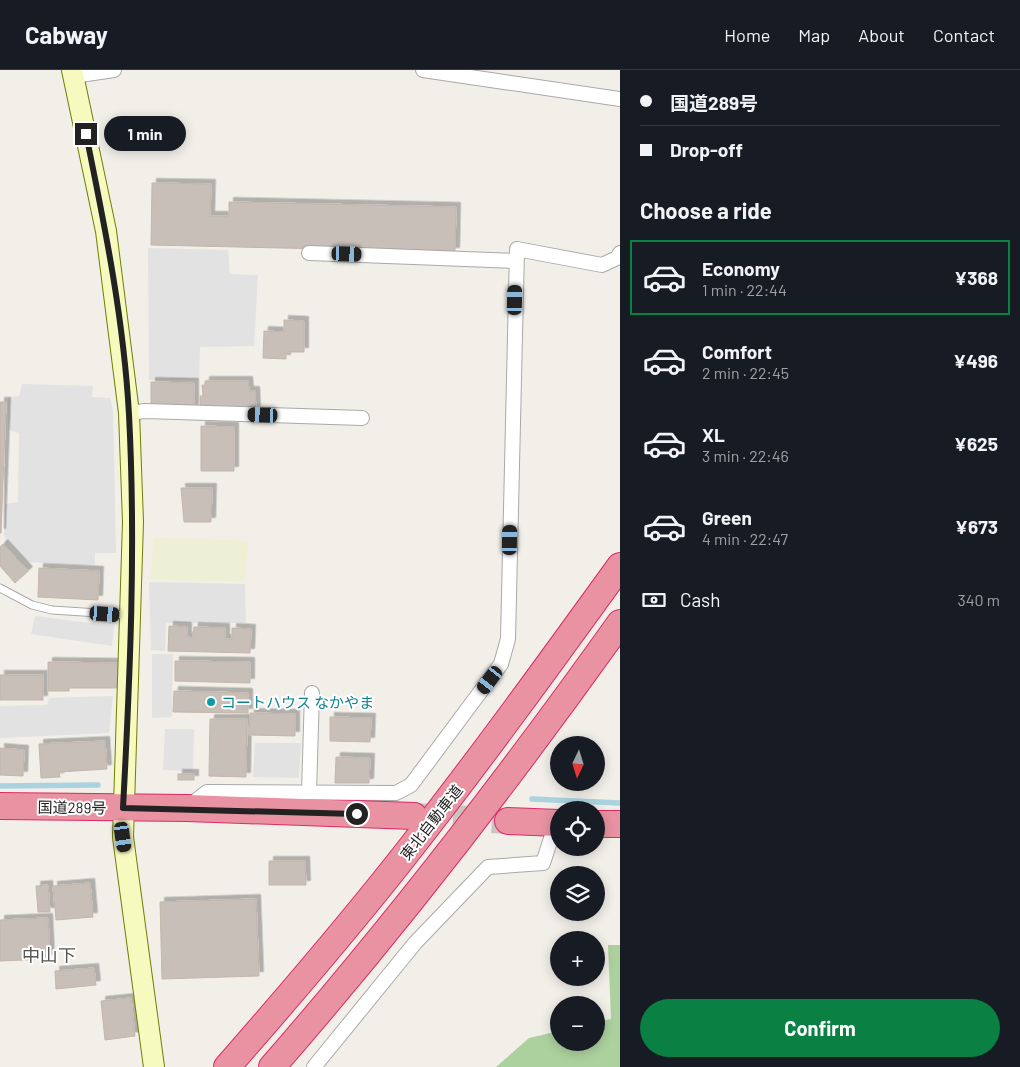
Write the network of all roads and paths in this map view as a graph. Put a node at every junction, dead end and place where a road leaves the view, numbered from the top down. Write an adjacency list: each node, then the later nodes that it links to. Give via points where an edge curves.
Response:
1 (114, 70): 3 (street)
2 (423, 70): 4 (street)
3 (73, 73): 8 (street, via 106,232)
4 (620, 99)
5 (310, 252): 7 (street)
6 (619, 257): 7 (street, via 602,265 517,249)
7 (515, 261): 15 (street, via 508,639 501,664 411,786 396,793)
8 (129, 413): 9 (street); 12 (street, via 133,522)
9 (362, 418)
10 (620, 566): 26 (highway, 東北自動車道, via 411,848)
11 (0, 588): 12 (lane, via 32,605 52,610)
12 (130, 615): 17 (street)
13 (620, 623): 27 (highway, via 445,860)
14 (312, 693): 15 (street)
15 (309, 792): 18 (street, via 207,792)
16 (0, 806): 17 (highway, 国道289号)
17 (123, 808): 18 (highway, 国道289号); 25 (street, via 123,837)
18 (187, 808): 19 (highway, 国道289号)
19 (414, 816)
20 (508, 821): 21 (highway)
21 (550, 823)
22 (605, 824): 23 (highway)
23 (620, 824)
24 (550, 844): 28 (street, via 543,863 488,867 415,943)
25 (154, 1067)
26 (228, 1067)
27 (272, 1067)
28 (314, 1067)

